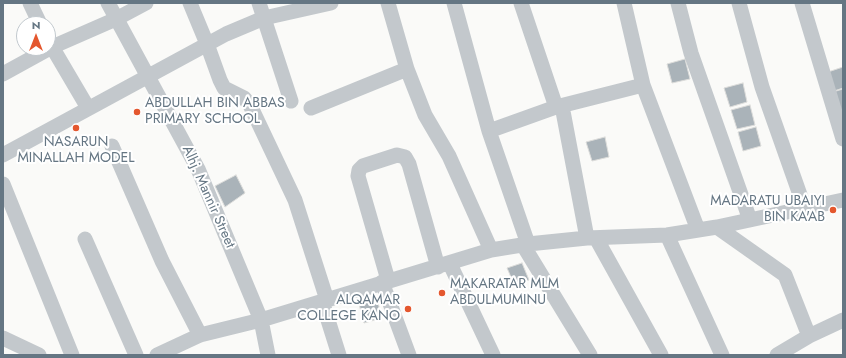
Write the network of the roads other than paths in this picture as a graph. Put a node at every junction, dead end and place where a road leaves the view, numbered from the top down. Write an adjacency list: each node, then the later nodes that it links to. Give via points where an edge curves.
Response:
1 (30, 3): 14 (street)
2 (108, 3): 16 (street, Alhj. Mannir Street)
3 (146, 3): 16 (street)
4 (190, 3): 18 (street)
5 (259, 3): 15 (street)
6 (331, 3): 15 (street)
7 (388, 3): 21 (street)
8 (454, 3): 29 (street)
9 (521, 3): 26 (street)
10 (624, 3): 24 (street)
11 (678, 3): 36 (street, via 691,53)
12 (739, 3): 35 (street, via 762,87)
13 (802, 3): 30 (street)
14 (36, 16)
15 (264, 18): 18 (street); 25 (street)
16 (116, 19): 17 (street); 23 (street, Alhj. Mannir Street)
17 (56, 41)
18 (207, 44): 23 (street); 46 (street, via 224,88 244,98 250,105 295,200)
19 (56, 53): 27 (street)
20 (30, 56): 22 (street)
21 (407, 69): 28 (street); 43 (street, via 425,114 449,156)
22 (3, 74)
23 (146, 76): 27 (street); 47 (street, Alhj. Mannir Street, via 198,169)
24 (643, 85): 26 (street); 38 (street)
25 (291, 101)
26 (559, 107): 29 (street); 40 (street)
27 (88, 108): 32 (street)
28 (311, 108)
29 (489, 131): 42 (street)
30 (843, 139)
31 (112, 146): 49 (street, via 162,261)
32 (3, 154)
33 (3, 184): 55 (street)
34 (843, 200): 35 (street)
35 (806, 209): 36 (street)
36 (750, 220): 37 (street)
37 (717, 227): 38 (street); 50 (street, via 785,275)
38 (698, 230): 39 (street)
39 (667, 235): 40 (street); 64 (street)
40 (592, 238): 42 (street); 63 (street)
41 (85, 239): 56 (street)
42 (526, 244): 43 (street); 62 (street)
43 (492, 250): 44 (street)
44 (444, 265): 45 (street); 45 (street, via 408,164 405,157 397,155 363,166 358,176); 61 (street)
45 (385, 281): 46 (street); 60 (street)
46 (324, 300): 47 (street); 59 (street)
47 (261, 320): 49 (street); 58 (street, Alhj. Mannir Street)
48 (843, 320): 50 (street)
49 (200, 335): 52 (street)
50 (809, 336): 53 (street)
51 (3, 338): 54 (street)
52 (186, 349): 57 (street)
53 (783, 353)
54 (39, 355)
55 (72, 355)
56 (136, 355)
57 (157, 355)
58 (268, 355)
59 (339, 355)
60 (409, 355)
61 (493, 355)
62 (590, 355)
63 (661, 355)
64 (722, 355)

